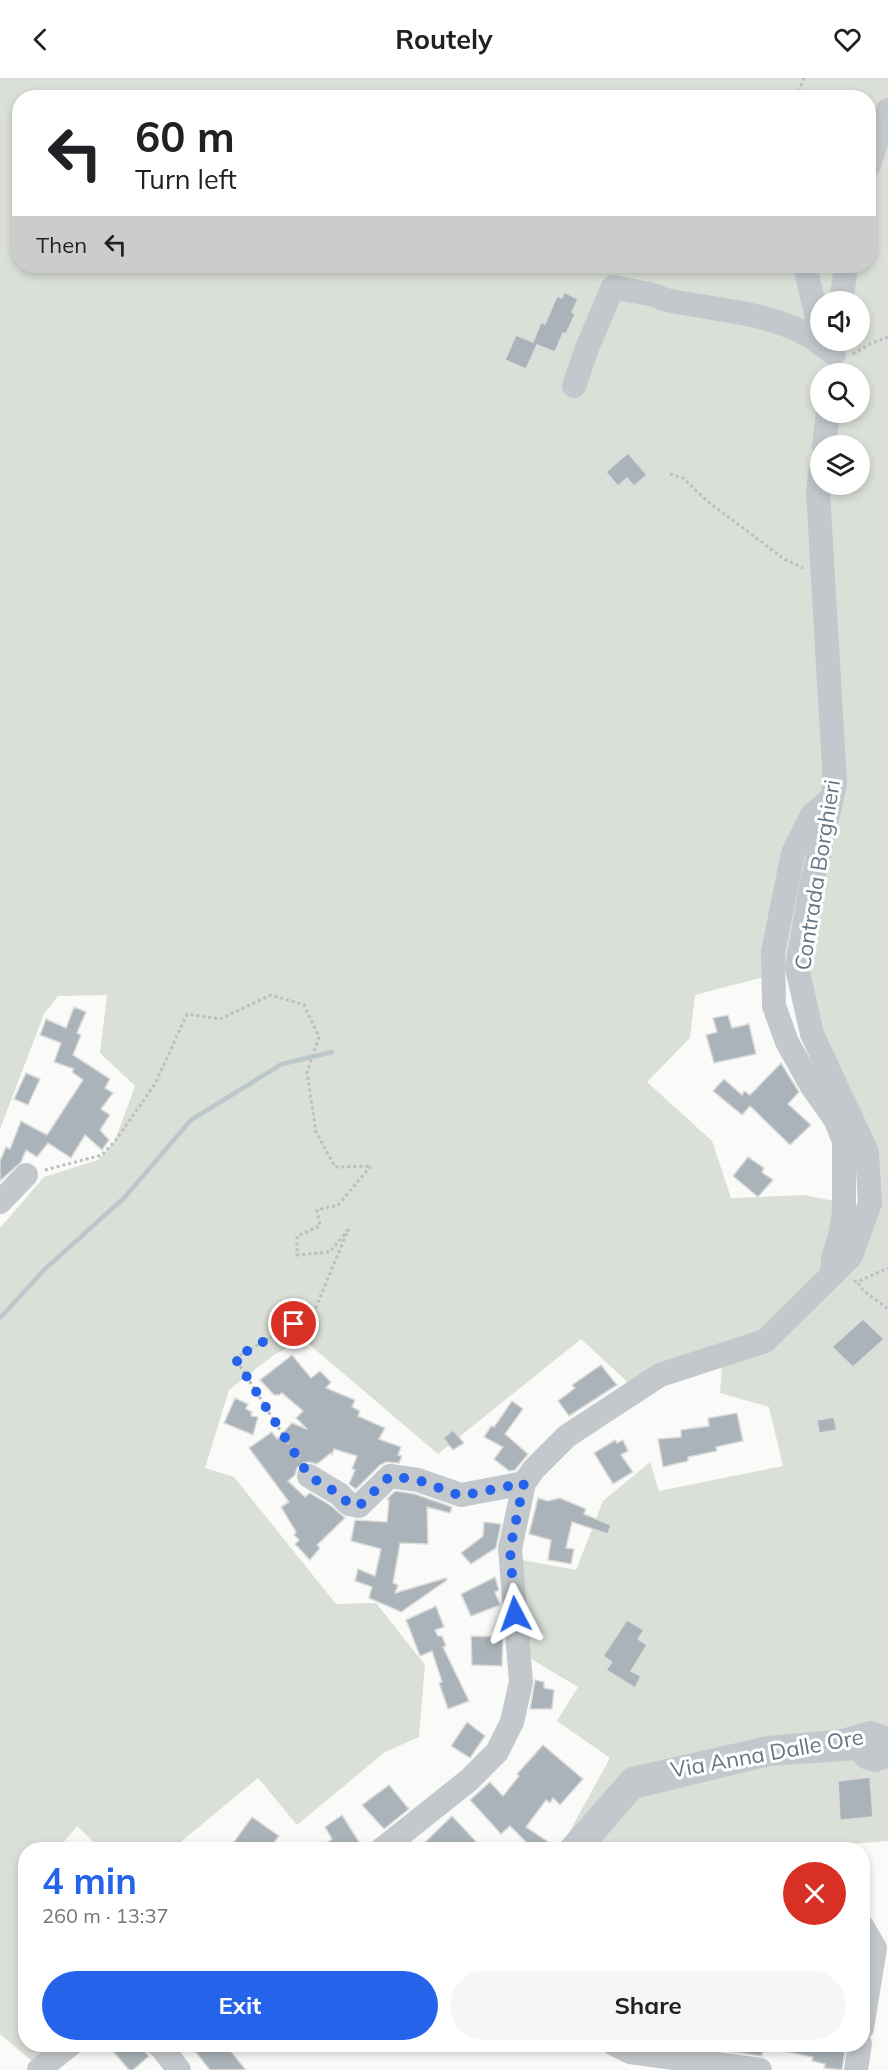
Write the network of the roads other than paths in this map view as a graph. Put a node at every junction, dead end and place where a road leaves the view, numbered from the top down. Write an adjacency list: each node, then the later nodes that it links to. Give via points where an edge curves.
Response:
1 (888, 110): 2 (street)
2 (876, 144)
3 (807, 273): 6 (street)
4 (845, 273): 5 (street)
5 (843, 291)
6 (830, 353): 7 (street, via 804,333 760,317 613,287)
7 (574, 386)
8 (818, 495): 12 (street, Contrada Borghieri, via 835,784 797,968 812,1034 867,1152 870,1203 851,1256 765,1341 660,1375 567,1436)
9 (26, 1175): 10 (street)
10 (0, 1202)
11 (309, 1476): 12 (street, via 349,1504 359,1506 390,1476 418,1480 461,1496)
12 (524, 1483): 13 (street, Contrada Borghieri, via 510,1549 521,1682 512,1722 497,1752 469,1780)
13 (391, 1842)
14 (577, 1842): 15 (street, Via Anna Dalle Ore, via 632,1779 770,1748 843,1741 870,1733 885,1738 888,1744 883,1757 875,1760 857,1748 769,1754 633,1787)
15 (585, 1842)
16 (870, 1940): 17 (street, via 875,1948)
17 (870, 1979)
18 (61, 2052): 22 (street)
19 (165, 2052): 23 (street)
20 (655, 2052): 24 (street)
21 (859, 2052): 25 (street)
22 (39, 2070)
23 (179, 2070)
24 (760, 2070)
25 (856, 2070)

